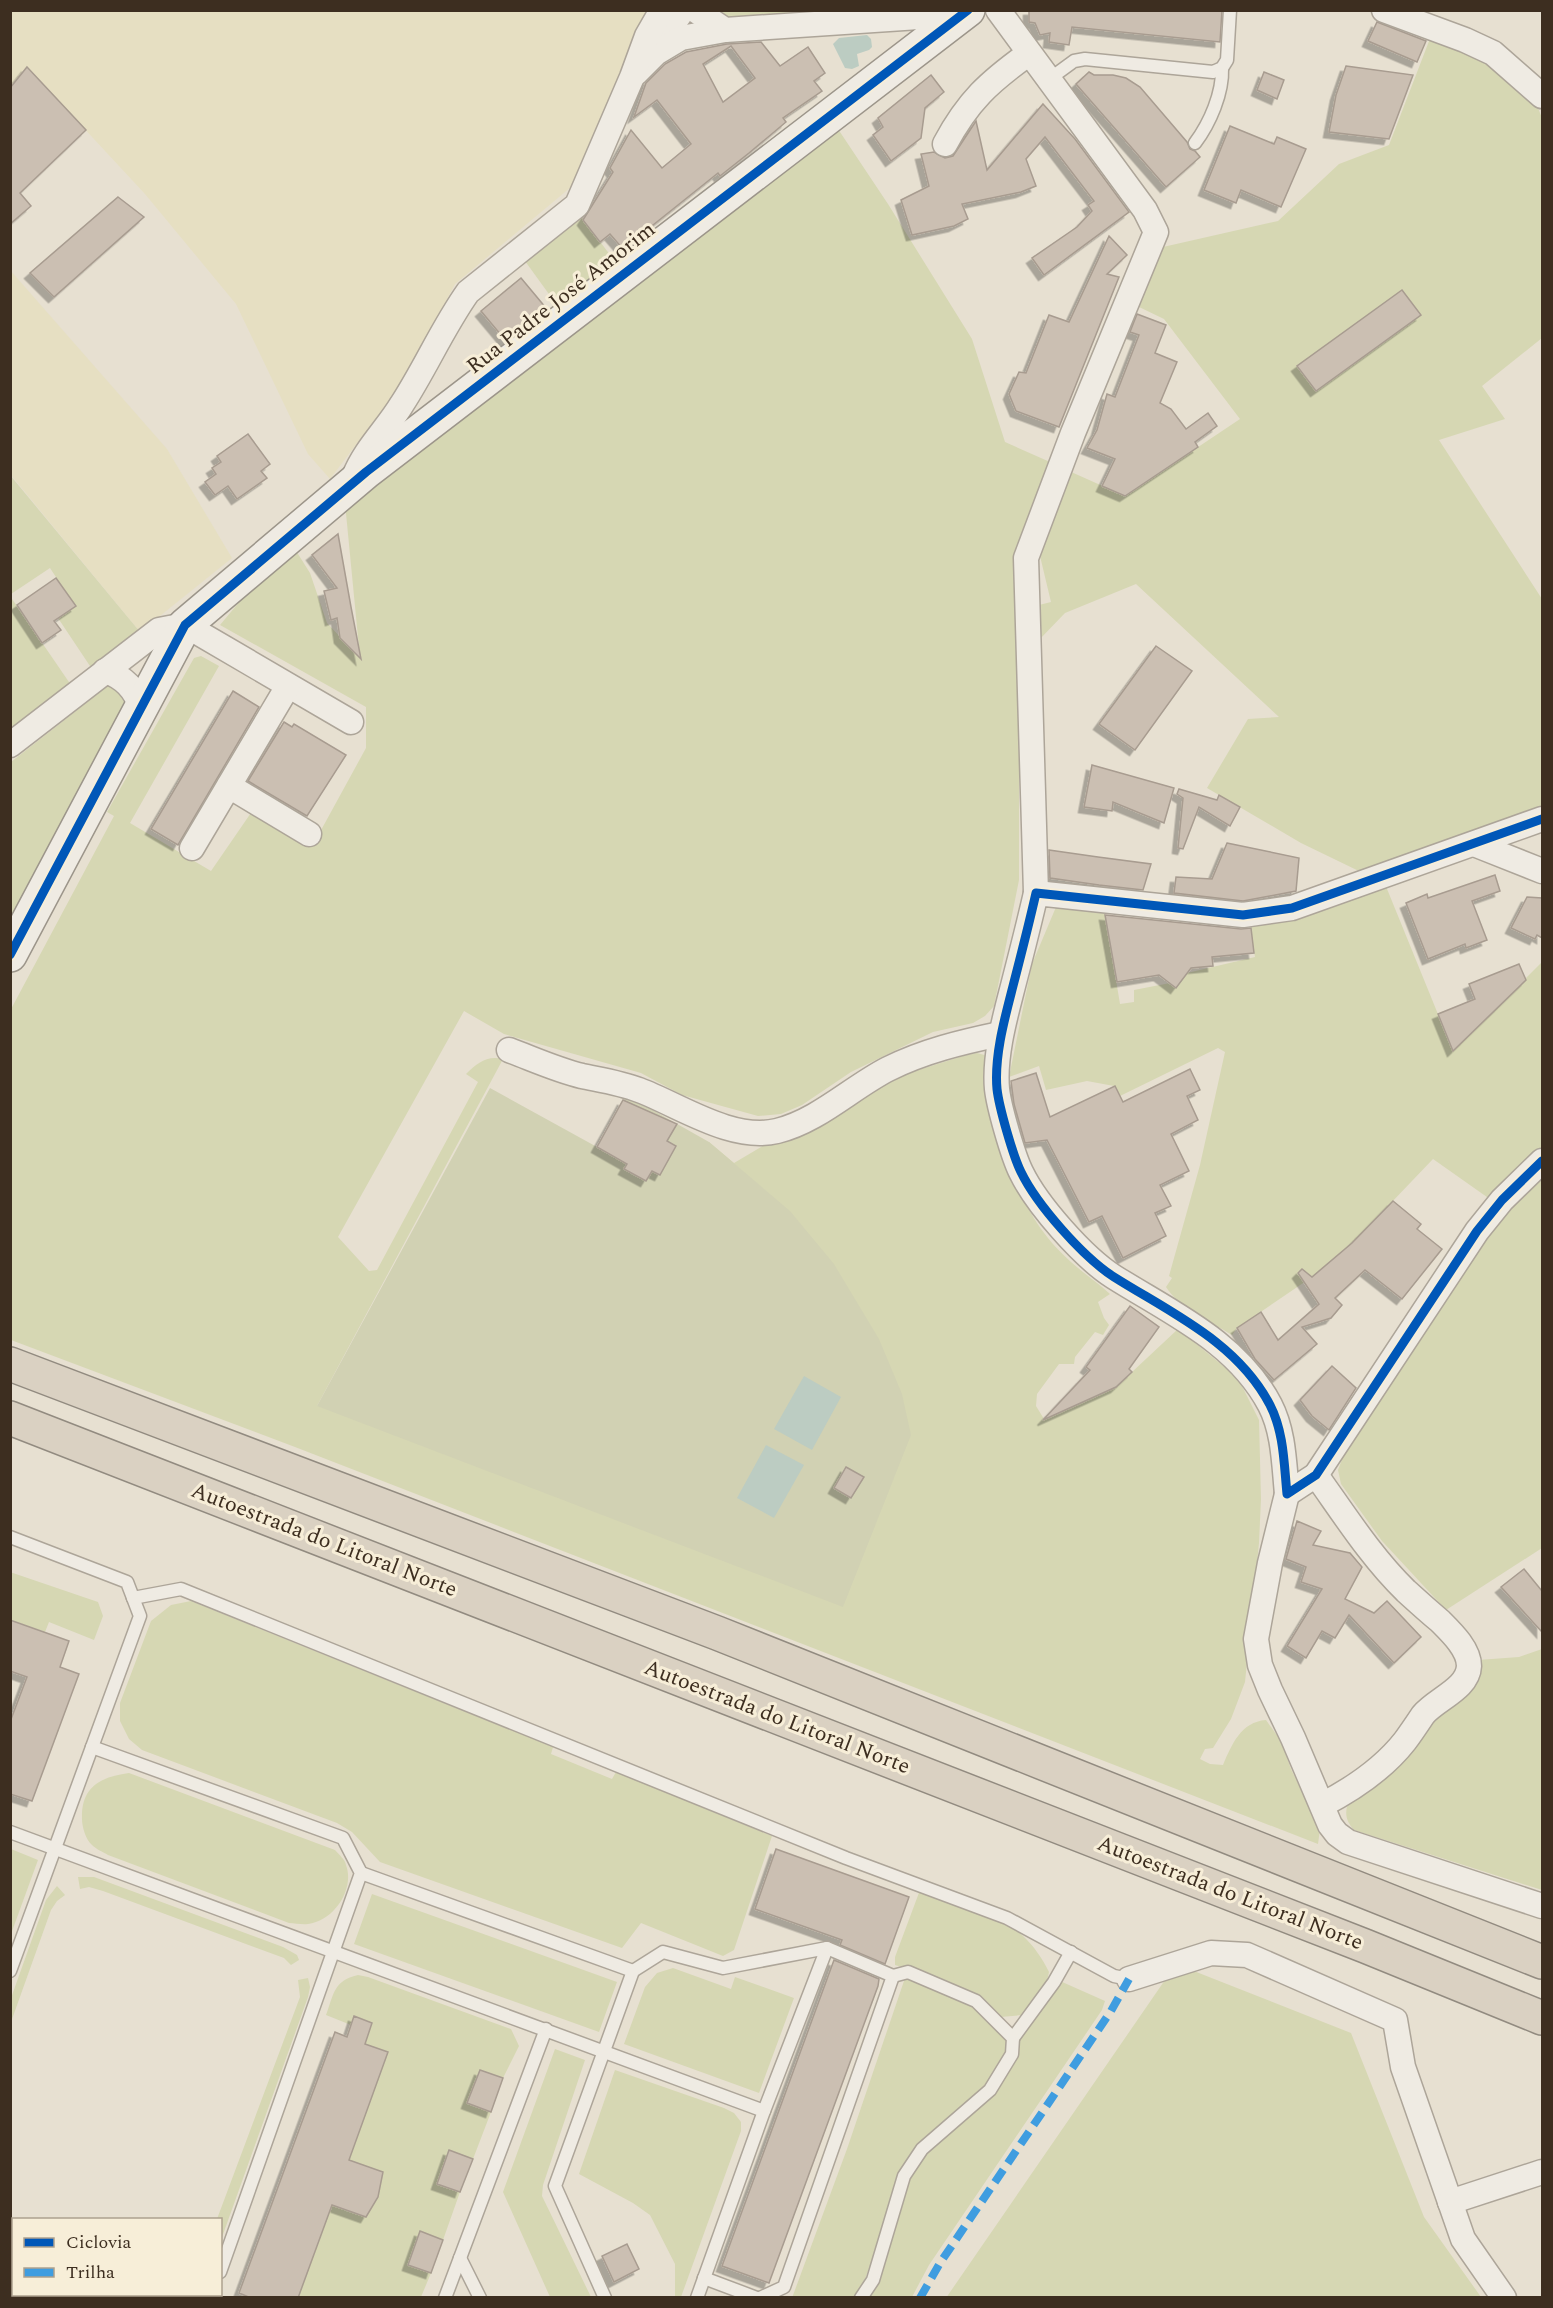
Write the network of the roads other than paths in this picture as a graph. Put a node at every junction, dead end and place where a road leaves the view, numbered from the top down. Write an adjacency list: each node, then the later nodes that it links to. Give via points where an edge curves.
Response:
1 (662, 10): 11 (street, via 647,36)
2 (683, 10): 11 (street)
3 (694, 10): 8 (street)
4 (998, 10): 9 (street)
5 (1230, 10): 10 (lane, via 1227,60)
6 (1384, 10): 13 (street, via 1493,53)
7 (966, 12): 8 (street); 17 (street, Rua Padre José Amorim)
8 (725, 30): 11 (street, via 681,38 656,53)
9 (1028, 54): 12 (street); 15 (street, via 984,88 957,121)
10 (1222, 68): 12 (lane, via 1213,72 1085,59 1074,61); 14 (lane, via 1217,97)
11 (638, 71): 16 (street, via 577,205 468,292)
12 (1048, 80): 30 (street, via 1145,210 1156,232 1026,558)
13 (1542, 96)
14 (1195, 143)
15 (945, 144)
16 (420, 374): 17 (street); 17 (street, via 417,413)
17 (410, 427): 18 (street, Rua Padre José Amorim, via 351,485)
18 (185, 625): 19 (street, via 159,630); 20 (street); 21 (street)
19 (105, 671): 21 (street, via 130,686); 23 (street)
20 (288, 686): 22 (street); 24 (street)
21 (141, 709): 31 (street)
22 (351, 722)
23 (10, 745)
24 (229, 786): 26 (street); 28 (street)
25 (1542, 819): 27 (street)
26 (309, 834)
27 (1474, 844): 29 (street); 30 (street, via 1273,913 1243,915)
28 (192, 848)
29 (1542, 871)
30 (1036, 893): 32 (street)
31 (10, 955)
32 (1000, 1034): 33 (street, via 924,1053 888,1069 807,1119 776,1131 752,1132 691,1115 640,1090 580,1075); 38 (street, via 997,1089 1020,1172 1051,1217 1077,1245 1111,1275 1196,1326 1254,1379 1277,1421)
33 (509, 1050)
34 (1542, 1161): 37 (street, via 1502,1200 1478,1231)
35 (10, 1364): 50 (highway, via 717,1633)
36 (10, 1418): 55 (highway, Autoestrada do Litoral Norte)
37 (1316, 1475): 38 (street); 42 (street, via 1404,1590 1453,1633 1469,1668 1456,1689 1424,1714 1390,1758 1353,1788)
38 (1287, 1494): 42 (street, via 1256,1639 1260,1665)
39 (10, 1537): 40 (lane, via 127,1582)
40 (133, 1598): 41 (lane, via 140,1616); 49 (lane, via 181,1589 846,1858 1007,1918)
41 (92, 1746): 44 (lane); 45 (lane, via 343,1838)
42 (1322, 1805): 46 (street, via 1330,1825 1348,1842)
43 (10, 1832): 44 (lane)
44 (55, 1849): 48 (lane); 51 (lane)
45 (361, 1873): 48 (lane); 52 (lane)
46 (1542, 1906)
47 (827, 1948): 52 (lane, via 723,1968 663,1952); 53 (lane); 59 (lane)
48 (334, 1951): 56 (lane); 63 (lane)
49 (1071, 1952): 54 (lane, via 1114,1976); 57 (lane)
50 (1542, 1962)
51 (10, 1971)
52 (633, 1971): 58 (lane)
53 (893, 1976): 57 (lane, via 908,1972 976,2001); 69 (lane, via 784,2287)
54 (1129, 1979): 61 (street, via 1211,1953 1247,1955 1395,2020 1403,2067)
55 (1542, 2018)
56 (546, 2029): 58 (lane); 62 (lane)
57 (1013, 2037): 70 (lane, via 1012,2054 990,2090 922,2149 904,2176 873,2280)
58 (604, 2051): 59 (lane); 67 (lane, via 555,2186)
59 (764, 2111): 64 (lane)
60 (1542, 2172): 61 (street)
61 (1450, 2202): 71 (street, via 1463,2239)
62 (460, 2258): 65 (lane); 66 (lane)
63 (222, 2265)
64 (704, 2278): 68 (lane); 69 (lane)
65 (446, 2298)
66 (480, 2298)
67 (606, 2298)
68 (697, 2298)
69 (758, 2298)
70 (861, 2298)
71 (1504, 2298)

